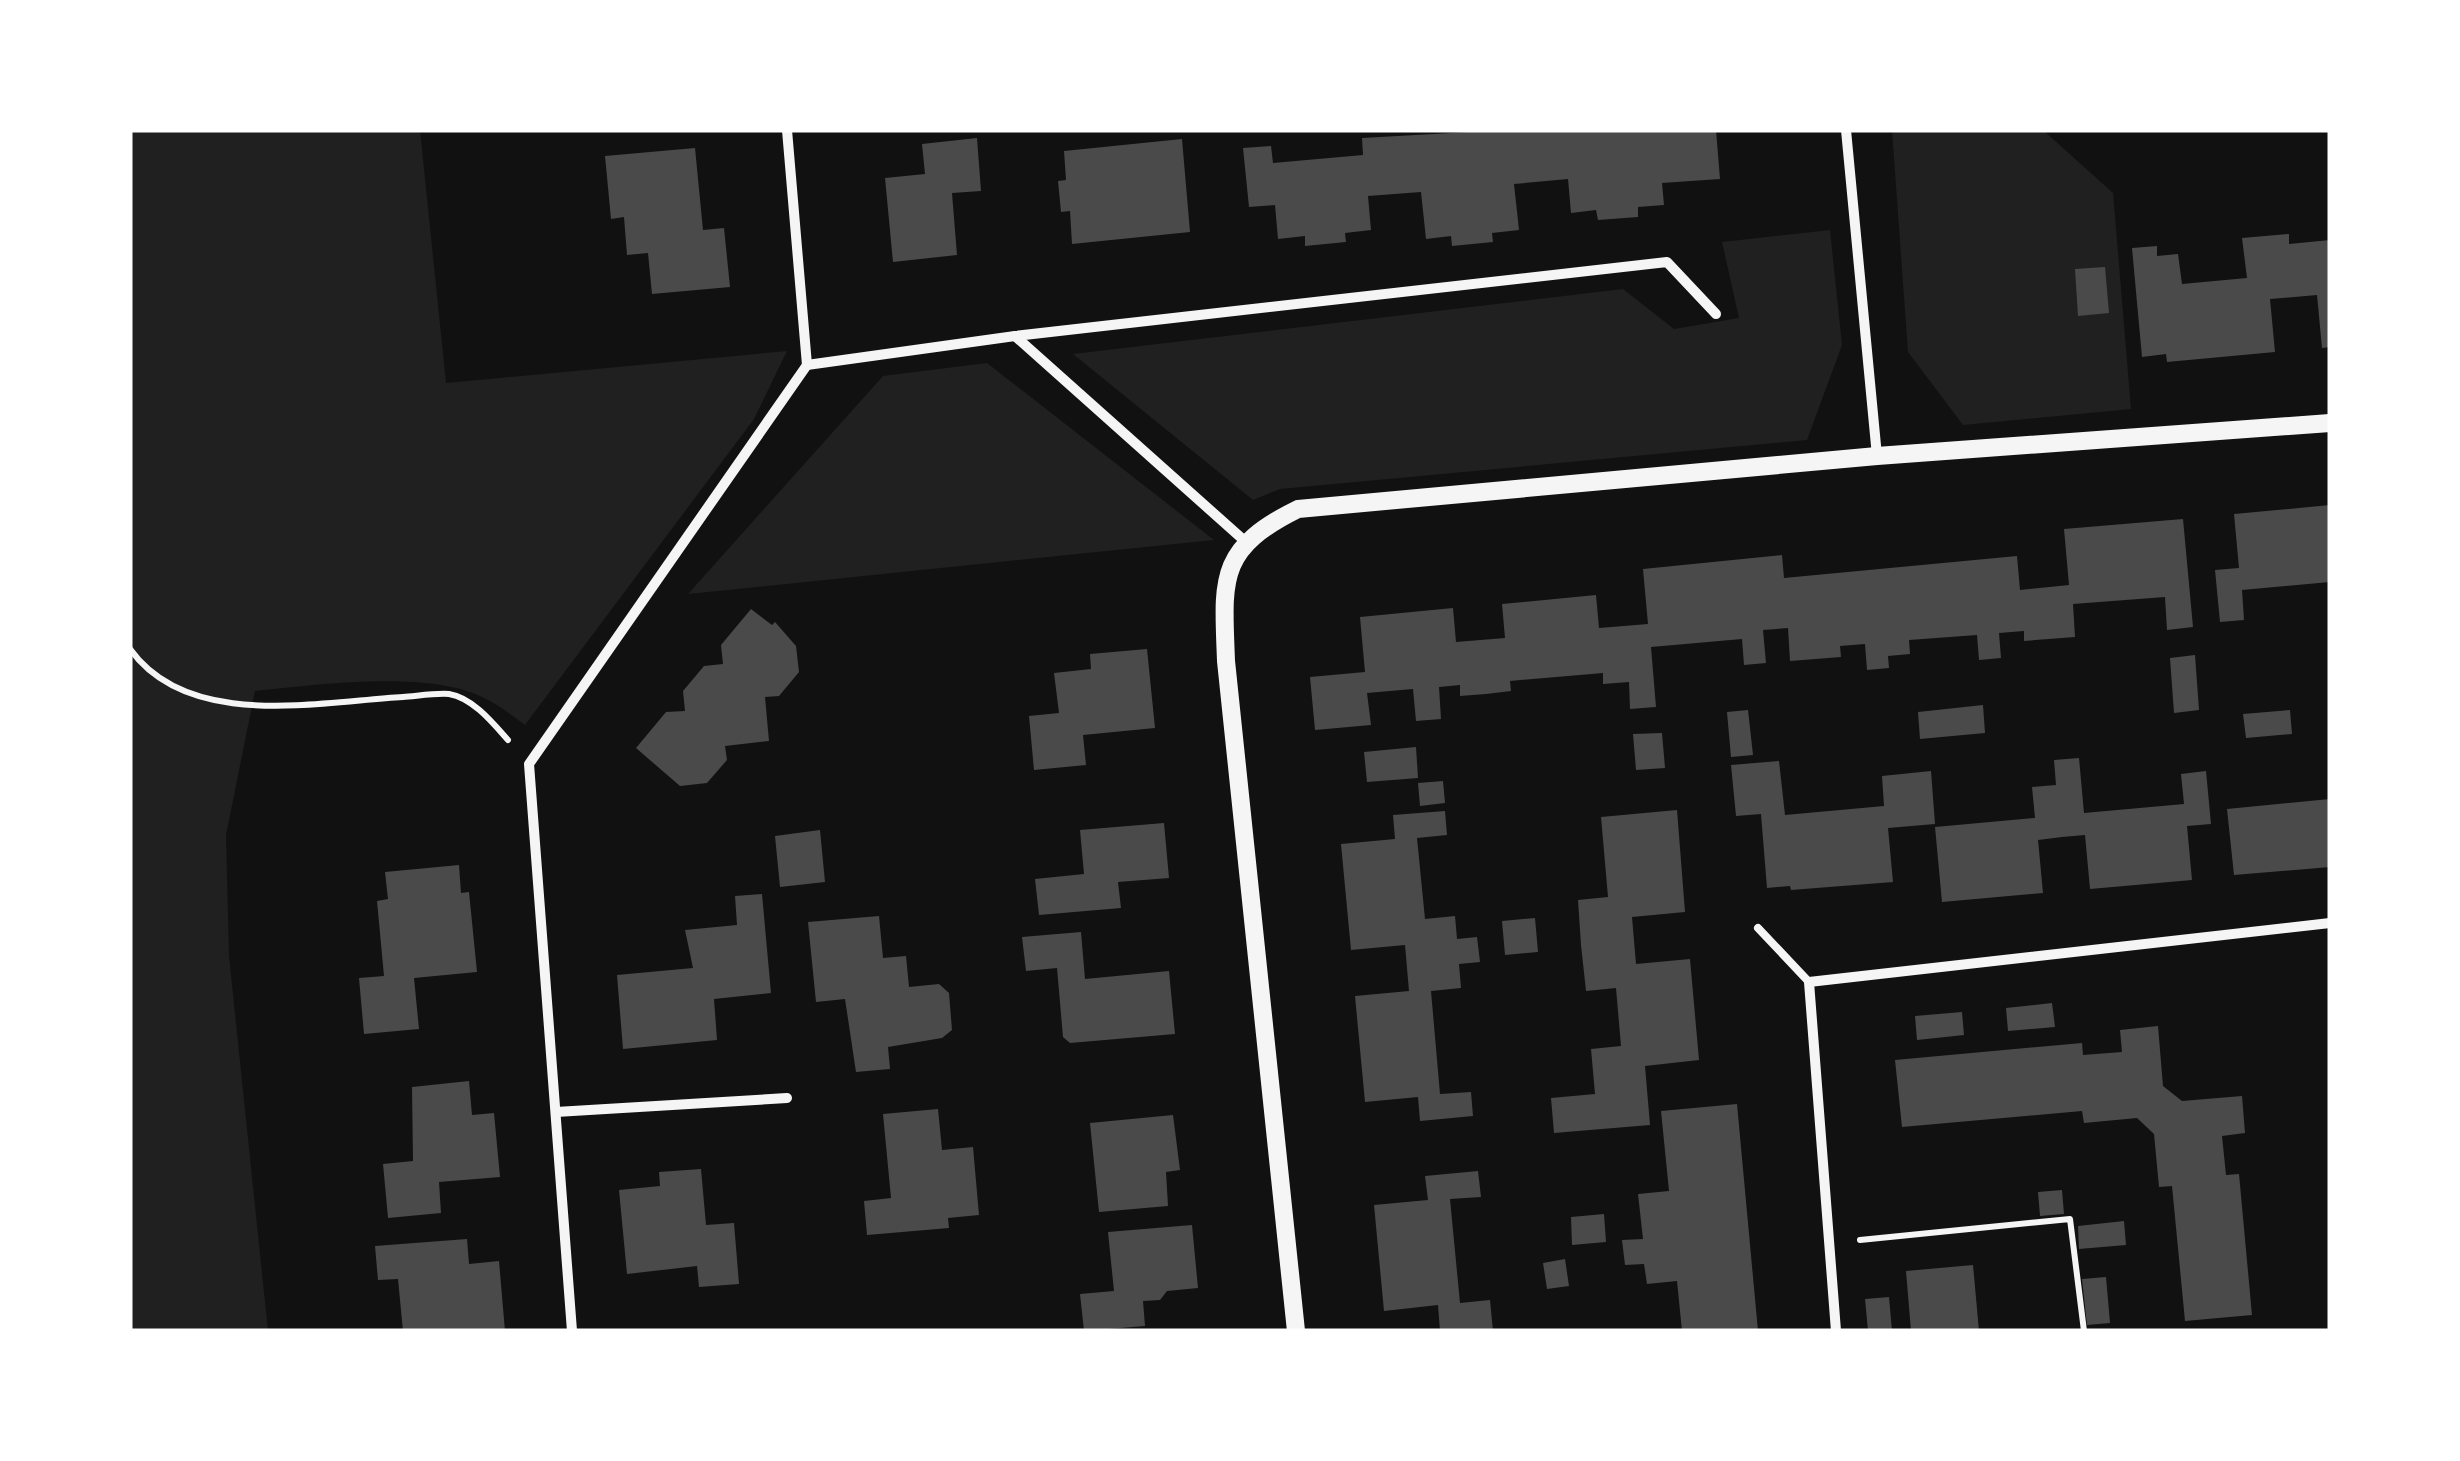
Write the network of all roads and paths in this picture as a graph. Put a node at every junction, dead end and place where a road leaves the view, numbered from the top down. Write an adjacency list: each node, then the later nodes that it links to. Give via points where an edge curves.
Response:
1 (787, 130): 5 (street)
2 (1846, 130): 7 (street)
3 (1716, 314): 4 (street, via 1668,262)
4 (1015, 336): 5 (street); 8 (street)
5 (807, 365): 10 (street)
6 (2330, 423): 7 (street)
7 (1877, 456): 8 (street, via 1298,509)
8 (1248, 543): 18 (street, via 1223,582 1226,661)
9 (130, 649): 10 (path, via 191,697 264,704 452,694 486,714)
10 (529, 764): 15 (street)
11 (2330, 923): 13 (street)
12 (1758, 928): 13 (lane)
13 (1810, 982): 16 (street)
14 (788, 1098): 15 (street)
15 (556, 1112): 17 (street)
16 (1828, 1244): 19 (street); 20 (path, via 2070,1219)
17 (572, 1331)
18 (1296, 1331)
19 (1836, 1331)
20 (2084, 1331)

